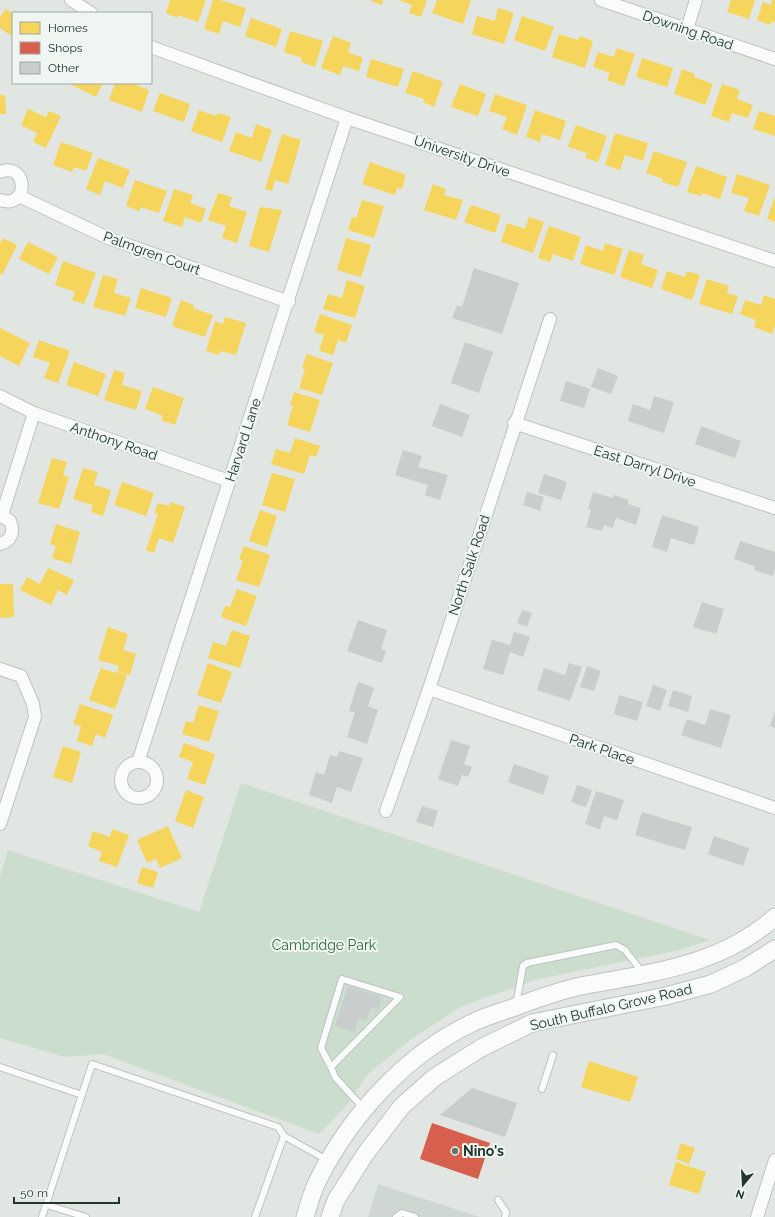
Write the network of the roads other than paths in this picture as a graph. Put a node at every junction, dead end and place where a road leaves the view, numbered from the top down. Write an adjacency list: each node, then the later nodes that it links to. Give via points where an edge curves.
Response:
1 (72, 0): 4 (street)
2 (600, 0): 5 (street, Downing Road)
3 (696, 0): 5 (street)
4 (90, 12)
5 (687, 29): 7 (street, Downing Road)
6 (152, 47): 8 (street, University Drive)
7 (775, 59)
8 (348, 118): 12 (street, University Drive); 13 (street, Harvard Lane)
9 (0, 172): 10 (street, via 12,171 20,178 23,187)
10 (19, 196): 11 (street, via 10,201); 13 (street, Palmgren Court, via 108,238)
11 (0, 200)
12 (775, 261)
13 (289, 302): 18 (street, Harvard Lane)
14 (550, 319): 17 (street, North Salk Road)
15 (0, 396): 16 (street, Anthony Road)
16 (34, 414): 18 (street, Anthony Road); 20 (street)
17 (514, 423): 19 (street, East Darryl Drive); 23 (street, North Salk Road)
18 (229, 480): 24 (street, Harvard Lane)
19 (775, 508)
20 (1, 515): 21 (street, via 10,521 13,531 9,540)
21 (0, 544)
22 (0, 669): 27 (street, via 21,676 33,704 35,717)
23 (428, 689): 25 (street, Park Place); 26 (street, North Salk Road)
24 (138, 762)
25 (775, 808)
26 (386, 810)
27 (1, 816)
28 (775, 917): 30 (main road, South Buffalo Grove Road, via 761,929 718,952 684,966)
29 (775, 949): 47 (main road, South Buffalo Grove Road, via 745,968 710,984 666,996 532,1024 482,1048 435,1077 402,1106 366,1153 336,1200)
30 (645, 976): 31 (main road, South Buffalo Grove Road, via 580,986); 31 (lane, via 626,950 616,945 527,963 523,966)
31 (516, 1006): 37 (main road, South Buffalo Grove Road, via 472,1023 425,1051 373,1097)
32 (553, 1055): 35 (lane)
33 (0, 1067): 36 (lane)
34 (331, 1067): 34 (lane, via 363,1035 400,997 342,979 320,1048); 37 (lane, via 335,1077)
35 (542, 1090)
36 (82, 1095): 38 (lane, via 92,1064 278,1127); 42 (lane)
37 (364, 1109): 40 (main road, South Buffalo Grove Road)
38 (284, 1136): 40 (lane); 45 (lane)
39 (775, 1160): 51 (street)
40 (328, 1161): 46 (main road, South Buffalo Grove Road, via 317,1181)
41 (498, 1200): 50 (lane, via 506,1212)
42 (47, 1205): 43 (lane); 44 (lane)
43 (42, 1217)
44 (86, 1217)
45 (255, 1217)
46 (305, 1217)
47 (330, 1217)
48 (396, 1217): 49 (lane, via 402,1213)
49 (415, 1217)
50 (505, 1217)
51 (757, 1217)

